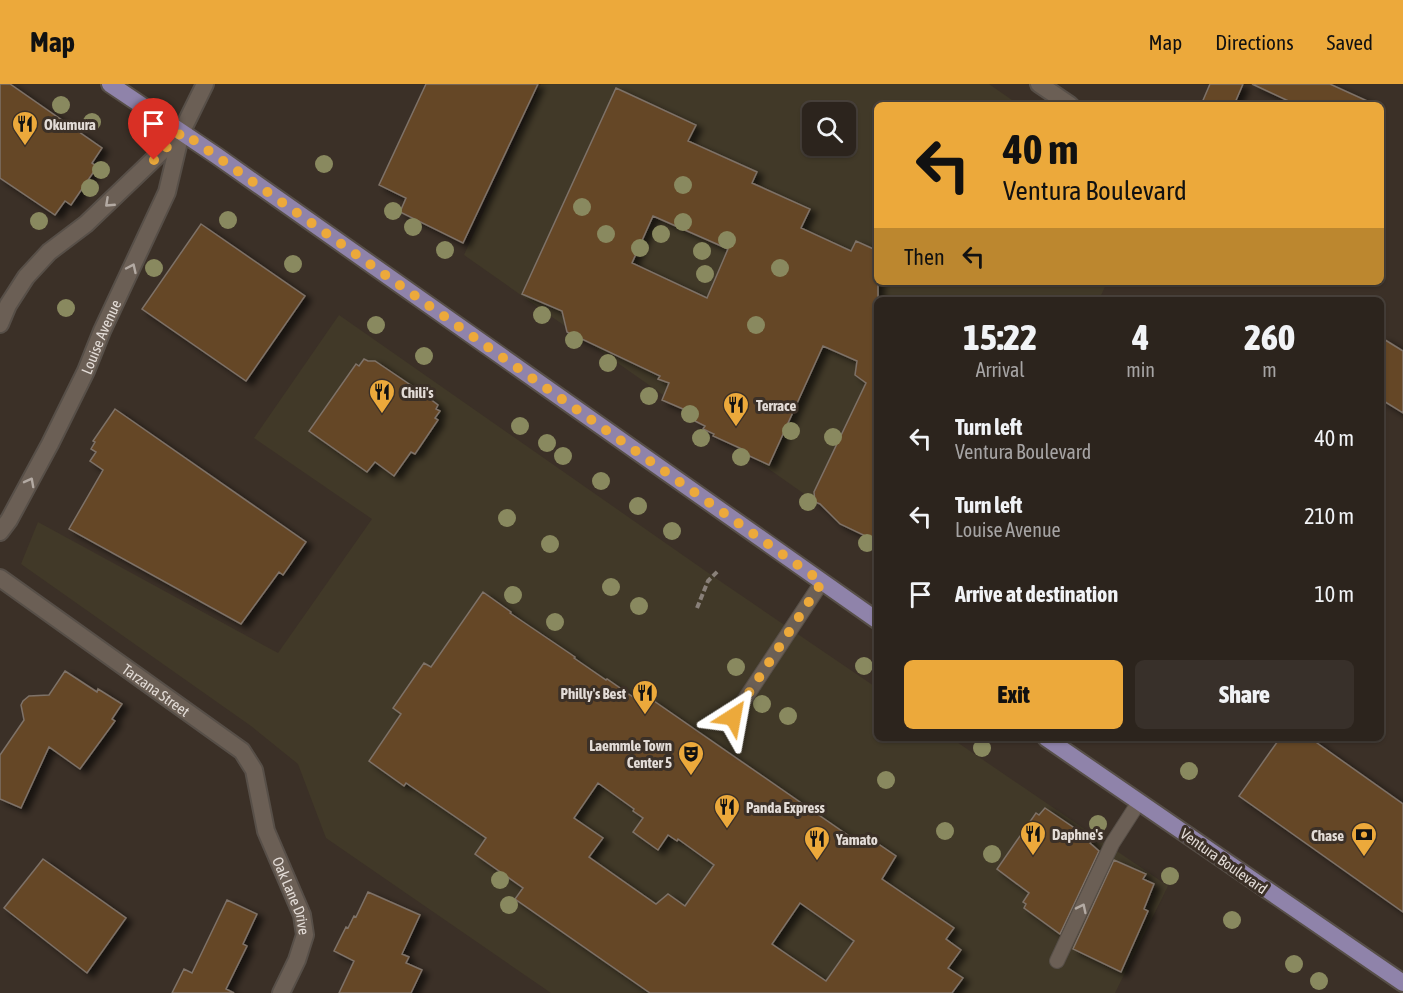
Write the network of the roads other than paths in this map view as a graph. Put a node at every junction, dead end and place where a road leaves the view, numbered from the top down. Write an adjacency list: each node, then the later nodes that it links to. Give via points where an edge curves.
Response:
1 (110, 84): 5 (main road)
2 (206, 84): 5 (street, Louise Avenue)
3 (1040, 84): 4 (street)
4 (1066, 102)
5 (182, 132): 6 (street, Louise Avenue, one-way to 6, via 86,224 41,260 8,305); 7 (street, Louise Avenue, one-way to 5, via 86,371 166,192); 9 (main road)
6 (0, 324)
7 (0, 532)
8 (0, 578): 14 (street, Tarzana Street, via 242,751 254,770)
9 (822, 582): 10 (main road); 11 (lane)
10 (874, 618)
11 (733, 717)
12 (1050, 741): 13 (main road, Ventura Boulevard)
13 (1139, 801): 15 (lane, one-way to 13, via 1112,844); 16 (main road, Ventura Boulevard)
14 (266, 831): 17 (street, Oak Lane Drive, via 299,907 305,934)
15 (1057, 961)
16 (1403, 983)
17 (281, 993)

